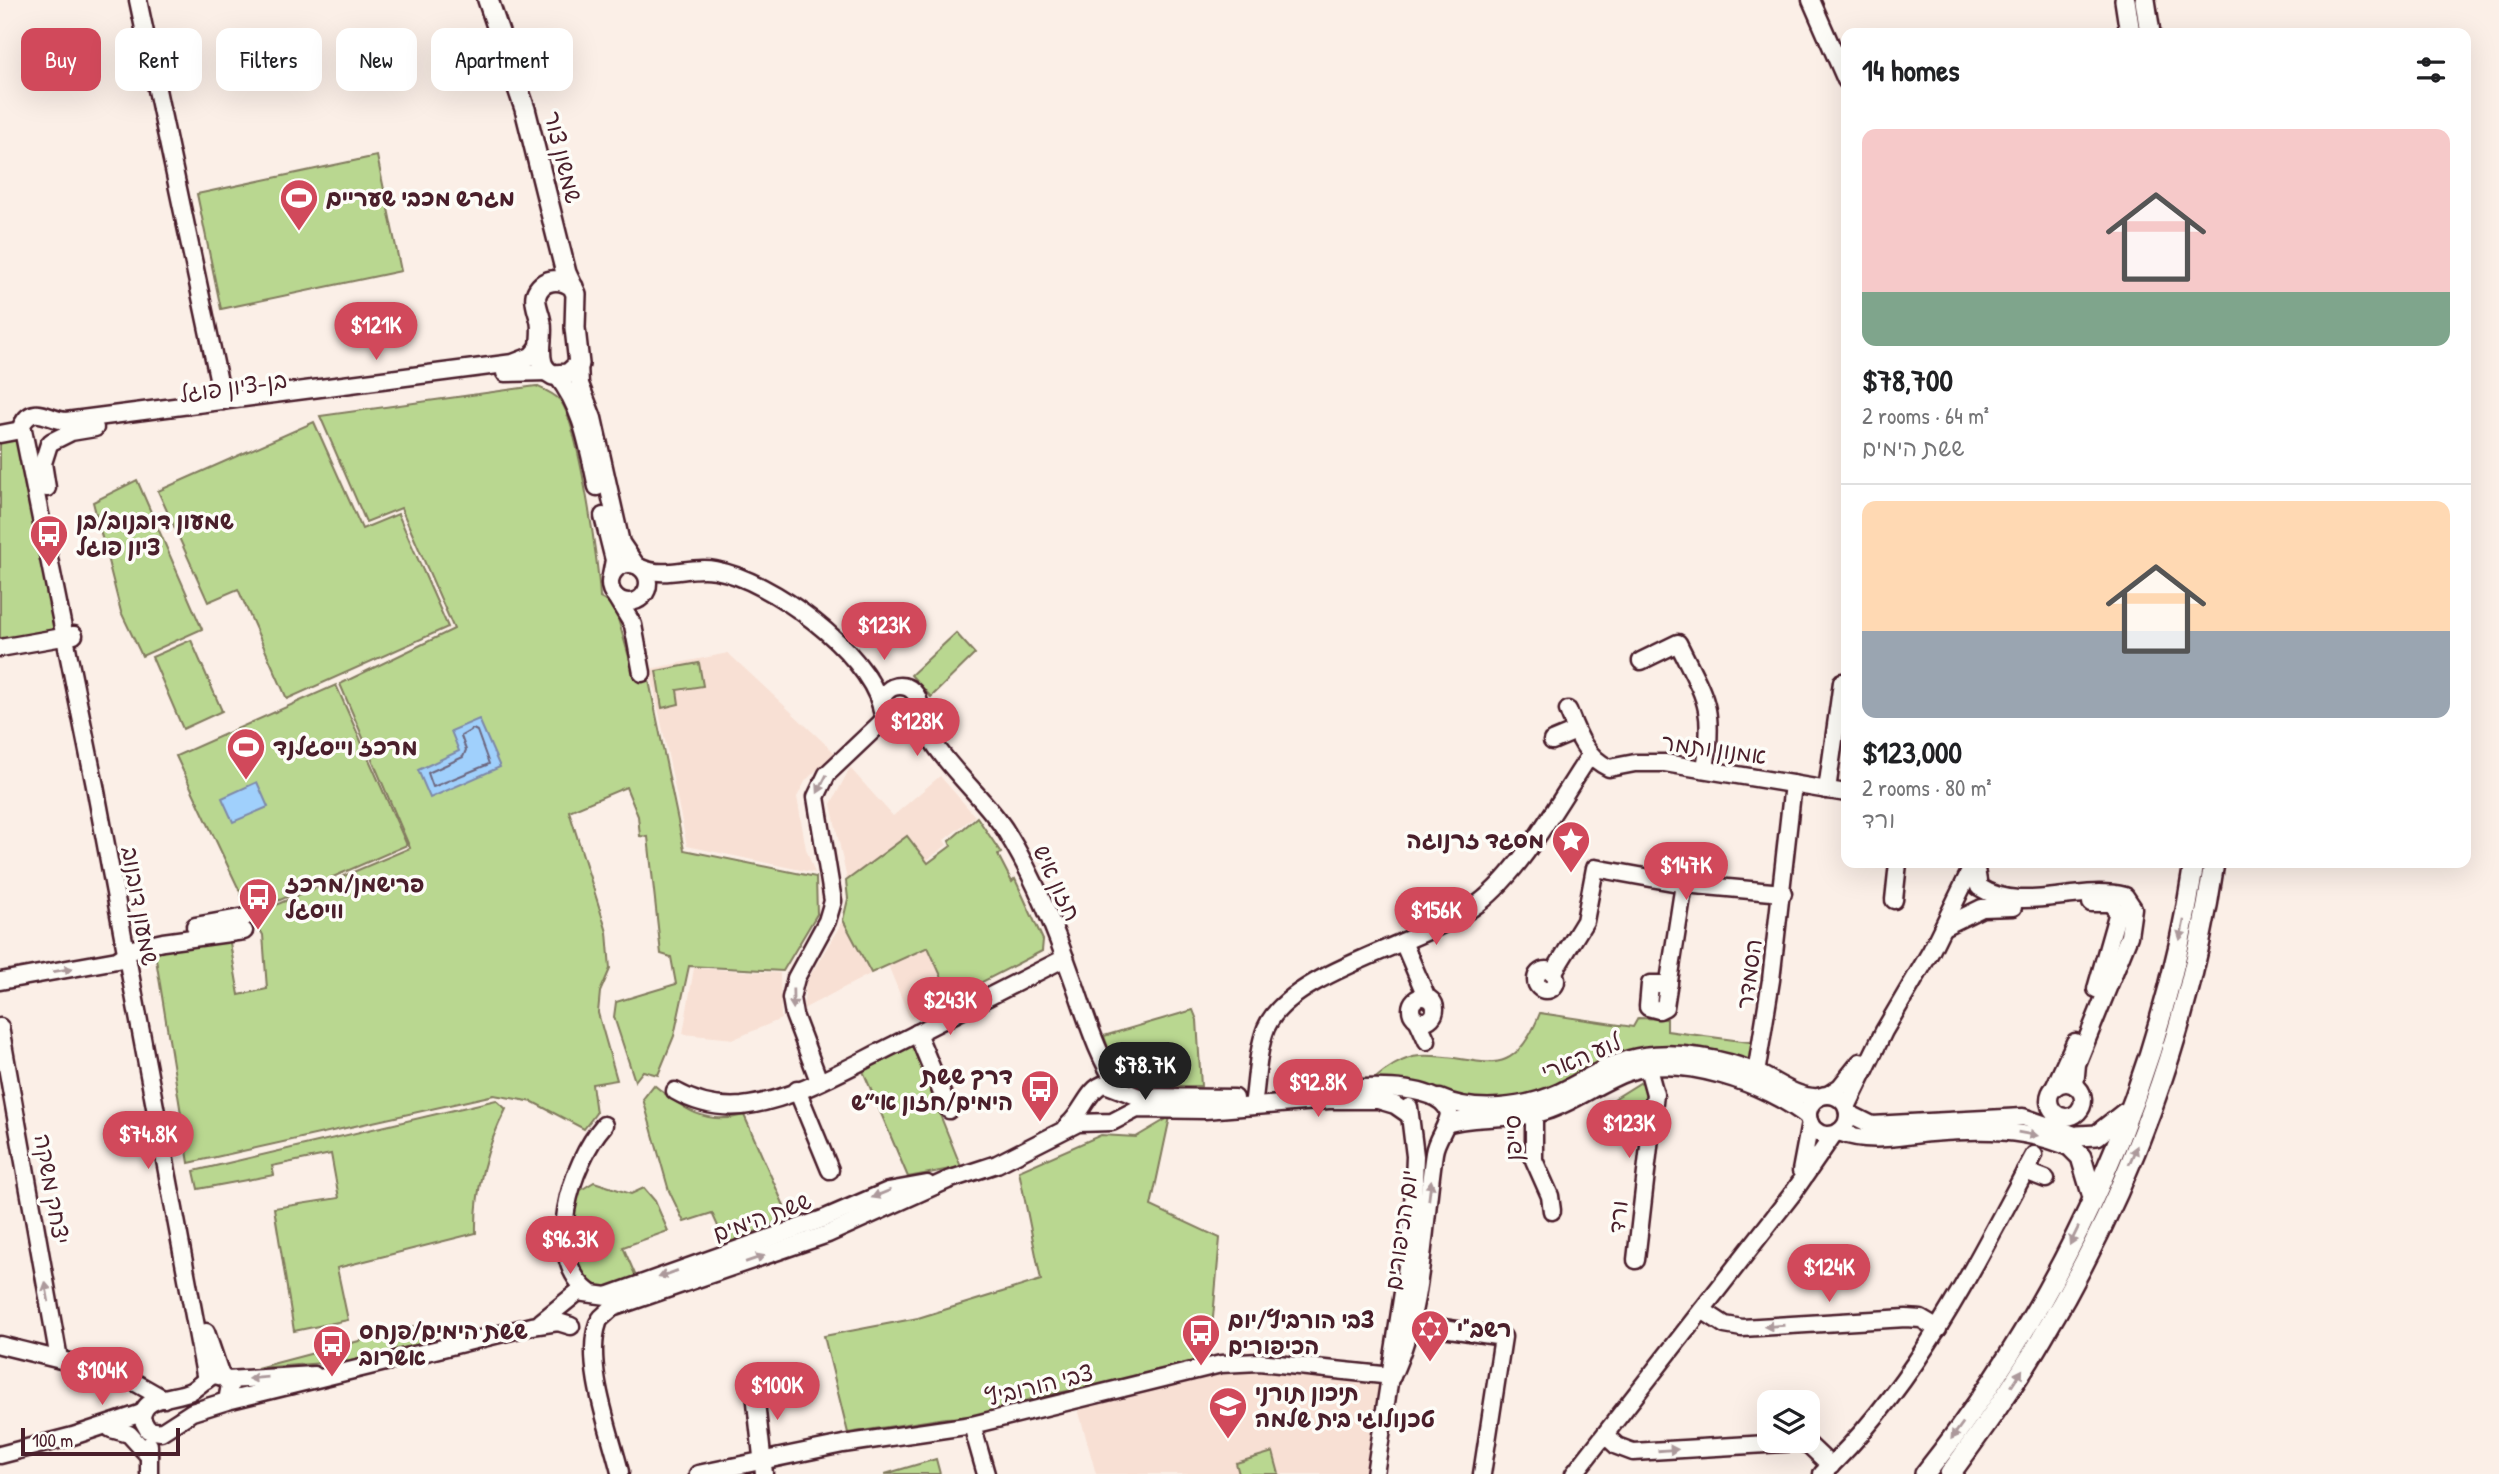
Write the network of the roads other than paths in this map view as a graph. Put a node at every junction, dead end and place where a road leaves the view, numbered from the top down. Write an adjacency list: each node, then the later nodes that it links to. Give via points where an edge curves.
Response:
1 (138, 0): 15 (street, בן-ציון פוגל)
2 (475, 0): 10 (main road, שמשון צור, via 523,149 549,259)
3 (488, 0): 11 (main road, שמשון צור, via 525,109)
4 (1811, 0): 9 (street)
5 (2125, 0): 7 (main road)
6 (2145, 0): 8 (main road)
7 (2129, 28)
8 (2149, 28)
9 (1841, 69)
10 (546, 283): 11 (main road, via 564,281); 12 (main road, שמשון צור, via 536,298)
11 (573, 287): 13 (main road, שמשון צור)
12 (541, 344): 14 (main road, שמשון צור, via 541,361); 15 (street, בן-ציון פוגל, via 531,356 513,363)
13 (579, 363): 14 (main road, via 571,372); 20 (street, via 580,384 593,418 621,543)
14 (552, 374): 19 (street, בן-ציון פוגל, via 519,371 77,430); 22 (street, via 572,395 584,430 613,555)
15 (223, 401): 16 (street, בן-ציון פוגל, via 66,421)
16 (49, 418): 18 (street, via 31,414 24,419); 19 (street, via 55,429)
17 (0, 433): 18 (street)
18 (23, 436): 19 (street, via 35,447); 26 (street, שמעון דובנוב)
19 (50, 443): 26 (street, שמעון דובנוב, via 44,474)
20 (638, 567): 21 (street, via 657,574); 22 (street, via 621,566); 23 (street, via 648,582)
21 (676, 573): 23 (street); 29 (street, via 712,569 759,583 808,617)
22 (611, 576): 24 (street, via 610,588)
23 (644, 595): 24 (street, via 628,603); 25 (street)
24 (616, 597): 25 (street)
25 (633, 625): 30 (street)
26 (71, 636): 27 (street); 55 (street, שמעון דובנוב)
27 (0, 648)
28 (1641, 662): 40 (street, via 1678,643 1709,707)
29 (858, 666): 31 (street); 35 (street)
30 (642, 673)
31 (898, 686): 33 (street, via 914,692); 35 (street, via 885,693)
32 (1841, 688): 42 (street)
33 (919, 706): 35 (street, via 913,719); 39 (street, חזון איש, via 929,736)
34 (1568, 710): 36 (street)
35 (888, 716): 39 (street, חזון איש); 67 (street, one-way to 67, via 827,774 816,797 833,901 791,998)
36 (1576, 731): 37 (street); 38 (street)
37 (1552, 741)
38 (1590, 755): 40 (street, אמנון ותמר, via 1609,768 1651,762); 54 (street, via 1510,876 1477,905)
39 (952, 765): 56 (street, חזון איש, via 1006,831)
40 (1705, 769): 41 (street, אמנון ותמר)
41 (1793, 784): 42 (street, אמנון ותמר); 50 (street, הסמדר)
42 (1827, 790): 43 (street, אמנון ותמר)
43 (1841, 792)
44 (1897, 868): 51 (street)
45 (1972, 868): 53 (street)
46 (1975, 868): 68 (street, via 1979,887 1994,897 2107,893 2125,896 2133,908 2129,936 2077,1064)
47 (2193, 868): 80 (main road, one-way to 80, via 2172,976)
48 (2213, 868): 134 (main road, one-way to 48, via 2044,1336 2121,1183 2181,1015)
49 (1684, 884): 50 (street); 57 (street, via 1595,868 1584,921); 59 (street)
50 (1783, 893): 66 (street, הסמדר)
51 (1894, 900)
52 (244, 924): 55 (street)
53 (1943, 927): 64 (street); 69 (street, via 1982,908 2110,903 2118,912 2093,1000)
54 (1403, 942): 63 (street, via 1434,1005 1429,1020 1418,1021); 76 (street, via 1299,992 1273,1016 1263,1040)
55 (131, 947): 58 (street, one-way to 55, via 117,960); 114 (street, שמעון דובנוב)
56 (1065, 958): 61 (street); 62 (street, חזון איש)
57 (1553, 973)
58 (0, 981)
59 (1669, 984)
60 (0, 1027): 109 (street, יצחק משקה, one-way to 60)
61 (917, 1033): 67 (street); 78 (street)
62 (1094, 1036): 70 (street, חזון איש); 73 (street, חזון איש, via 1097,1064)
63 (1427, 1041)
64 (1875, 1049): 75 (street, via 1840,1087); 79 (street)
65 (1647, 1062): 66 (street, לוע הארי, via 1710,1059); 77 (street, לוע הארי, via 1620,1062); 98 (street, ורד, via 1655,1094)
66 (1755, 1079): 75 (street, לוע הארי, via 1805,1096); 82 (street, לוע הארי)
67 (819, 1081): 71 (street)
68 (2074, 1086): 69 (street); 69 (street, via 2082,1102 2079,1111 2068,1117 2058,1116 2050,1106)
69 (2054, 1088)
70 (1121, 1089): 73 (street, via 1105,1084); 76 (street, via 1144,1097); 81 (street, via 1127,1104)
71 (797, 1090): 72 (street, via 736,1107 708,1104); 91 (street)
72 (676, 1091)
73 (1090, 1095): 84 (street, via 1091,1114); 87 (street, ששת הימים, via 1080,1114)
74 (1434, 1096): 76 (street, via 1381,1087); 77 (street, לוע הארי, via 1457,1105); 83 (street, via 1412,1103); 86 (street, via 1449,1113)
75 (1823, 1096): 79 (street, via 1838,1097); 82 (street, via 1811,1105)
76 (1254, 1101): 81 (street, via 1205,1110 1140,1109); 83 (street, via 1378,1100 1395,1105)
77 (1534, 1107): 86 (street, לוע הארי); 97 (street, סייפן, via 1534,1160)
78 (950, 1110)
79 (1847, 1110): 88 (street, via 1846,1125); 89 (street, via 1861,1122 1885,1125 2024,1117)
80 (2129, 1110): 89 (main road, via 2105,1131); 96 (main road)
81 (1122, 1115): 84 (street)
82 (1809, 1120): 88 (street, via 1821,1134); 95 (street, via 1805,1157)
83 (1410, 1121): 86 (street, via 1423,1134); 112 (street, יום הכיפורים, via 1415,1156 1412,1234)
84 (1103, 1122): 87 (street, ששת הימים)
85 (604, 1125): 99 (street, via 581,1158 570,1185 566,1235)
86 (1444, 1127): 104 (street, יום הכיפורים, one-way to 86, via 1434,1150)
87 (1063, 1128): 94 (street, ששת הימים, via 997,1164)
88 (1836, 1133): 89 (street, one-way to 89, via 1868,1139 2007,1131); 95 (street)
89 (2076, 1142): 96 (main road)
90 (2034, 1155): 92 (street)
91 (830, 1170)
92 (2025, 1171): 93 (street); 107 (street)
93 (2046, 1179)
94 (947, 1180): 100 (street, ששת הימים, one-way to 100, via 888,1191 607,1296); 103 (street, ששת הימים, one-way to 94, via 612,1308 828,1234)
95 (1793, 1193): 102 (street)
96 (2093, 1197): 133 (main road, one-way to 133, via 2027,1326)
97 (1552, 1211)
98 (1636, 1260)
99 (572, 1270): 100 (street); 101 (street, via 573,1287)
100 (591, 1294): 101 (street, via 578,1292); 103 (street, via 601,1306)
101 (566, 1302): 105 (street, via 551,1317); 106 (street, via 564,1316)
102 (1702, 1310): 107 (street, one-way to 102, via 1906,1318 1733,1328); 121 (street)
103 (599, 1321): 106 (street, via 588,1330); 113 (street, via 593,1346)
104 (1410, 1323): 112 (street, יום הכיפורים); 131 (street, via 1503,1337)
105 (532, 1326): 106 (street, via 558,1322); 110 (street)
106 (573, 1328): 113 (street)
107 (1938, 1329): 126 (street, via 1883,1406)
108 (0, 1345): 109 (street)
109 (59, 1359): 115 (street)
110 (338, 1375): 114 (street, one-way to 114); 117 (street)
111 (753, 1375): 125 (street)
112 (1392, 1376): 119 (street, צבי הורוביץ, via 1231,1363); 130 (street, יום הכיפורים)
113 (597, 1377): 127 (street)
114 (218, 1379): 116 (street); 117 (street, שמעון דובנוב, via 231,1392)
115 (137, 1383): 116 (street); 118 (street, via 144,1393)
116 (164, 1399): 118 (street)
117 (227, 1401): 118 (street)
118 (148, 1421): 120 (street); 122 (street); 124 (street)
119 (972, 1425): 125 (street, צבי הורוביץ, via 942,1427); 129 (street)
120 (111, 1429): 122 (street); 124 (street, via 129,1434)
121 (1605, 1435): 126 (street, one-way to 126, via 1633,1452 1800,1442 1809,1445); 132 (street)
122 (73, 1436): 123 (street)
123 (0, 1455)
124 (149, 1463)
125 (764, 1467): 128 (street, צבי הורוביץ)
126 (1827, 1470)
127 (622, 1474)
128 (698, 1474)
129 (986, 1474)
130 (1376, 1474)
131 (1482, 1474)
132 (1574, 1474)
133 (1925, 1474)
134 (1950, 1474)

